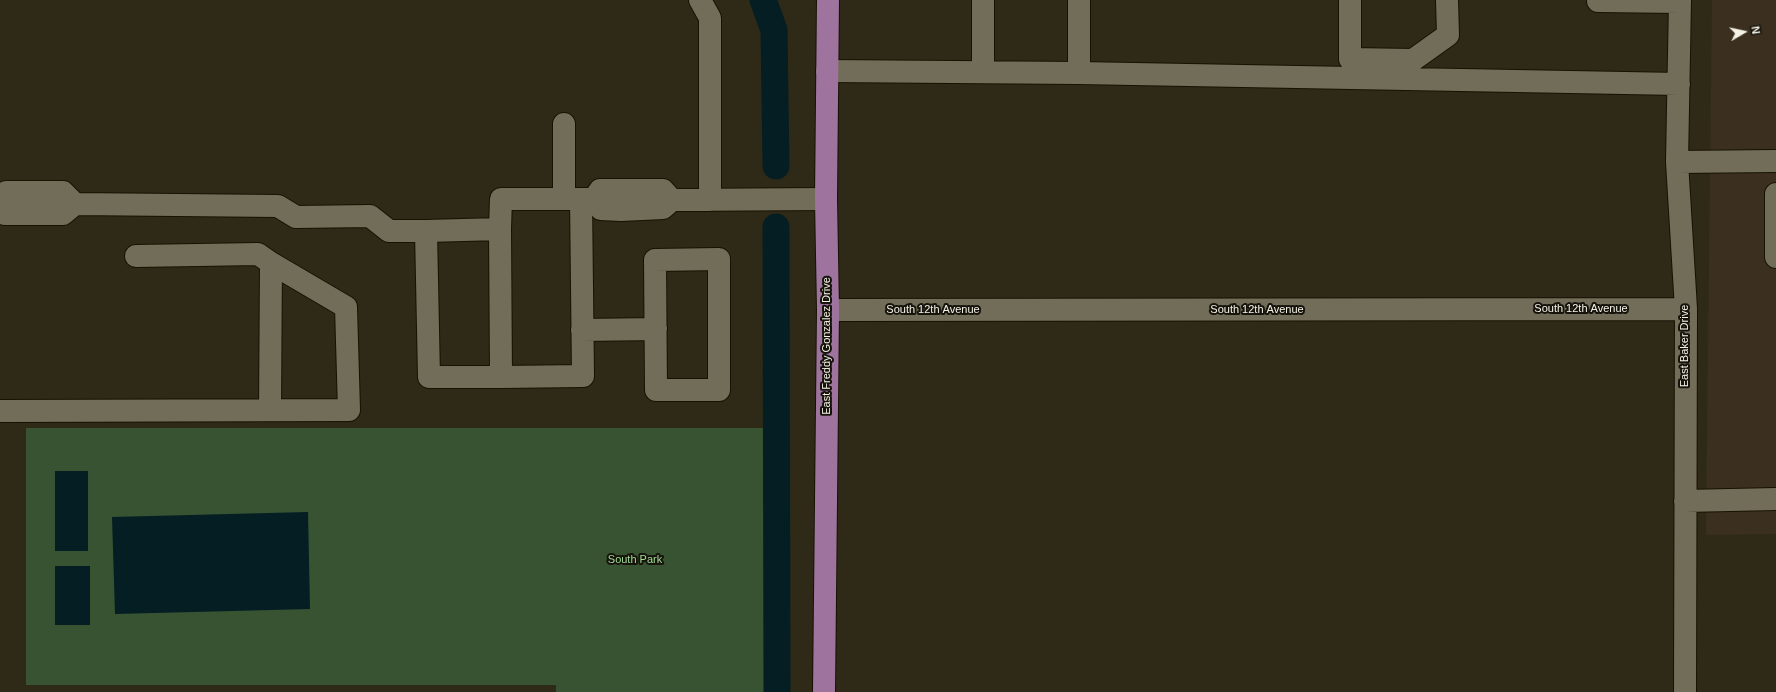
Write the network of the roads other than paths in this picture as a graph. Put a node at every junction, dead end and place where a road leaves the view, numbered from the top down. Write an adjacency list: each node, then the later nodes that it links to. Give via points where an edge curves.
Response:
1 (700, 0): 21 (street, via 710,18)
2 (812, 0): 10 (main road)
3 (828, 0): 10 (main road, East Freddy Gonzalez Drive)
4 (983, 0): 11 (street)
5 (1079, 0): 12 (street)
6 (1350, 0): 7 (street, via 1350,59 1413,60 1448,35)
7 (1447, 0)
8 (1680, 1): 9 (street); 13 (street, East Baker Drive)
9 (1598, 2)
10 (827, 62): 11 (street); 19 (main road, East Freddy Gonzalez Drive)
11 (983, 72): 12 (street)
12 (1079, 73): 13 (street)
13 (1679, 84): 16 (street, East Baker Drive)
14 (564, 124): 18 (street)
15 (1776, 161): 16 (street)
16 (1677, 162): 29 (street, East Baker Drive)
17 (1776, 194): 27 (street)
18 (580, 199): 21 (street, via 601,209 621,210 663,208 672,200); 24 (street, via 501,200); 32 (street)
19 (826, 199): 21 (street); 30 (main road, East Freddy Gonzalez Drive)
20 (0, 200): 22 (street, via 6,192 63,192)
21 (710, 200)
22 (76, 204): 23 (street, via 63,214 5,214); 25 (street, via 278,206 296,217 370,216 390,231)
23 (0, 205)
24 (500, 229): 25 (street); 33 (street)
25 (426, 231): 33 (street, via 429,376)
26 (136, 256): 28 (street, via 258,254)
27 (1776, 257)
28 (271, 263): 34 (street); 34 (street, via 346,307 349,410)
29 (1686, 309): 30 (street, South 12th Avenue); 37 (street, East Baker Drive)
30 (828, 310): 38 (main road, East Freddy Gonzalez Drive)
31 (656, 329): 31 (street, via 655,260 719,259 719,390 656,390); 32 (street)
32 (582, 330): 33 (street, via 583,376)
33 (501, 376)
34 (270, 410): 35 (street)
35 (0, 411)
36 (1776, 499): 37 (street)
37 (1685, 501): 39 (street, East Baker Drive)
38 (824, 692)
39 (1685, 692)

